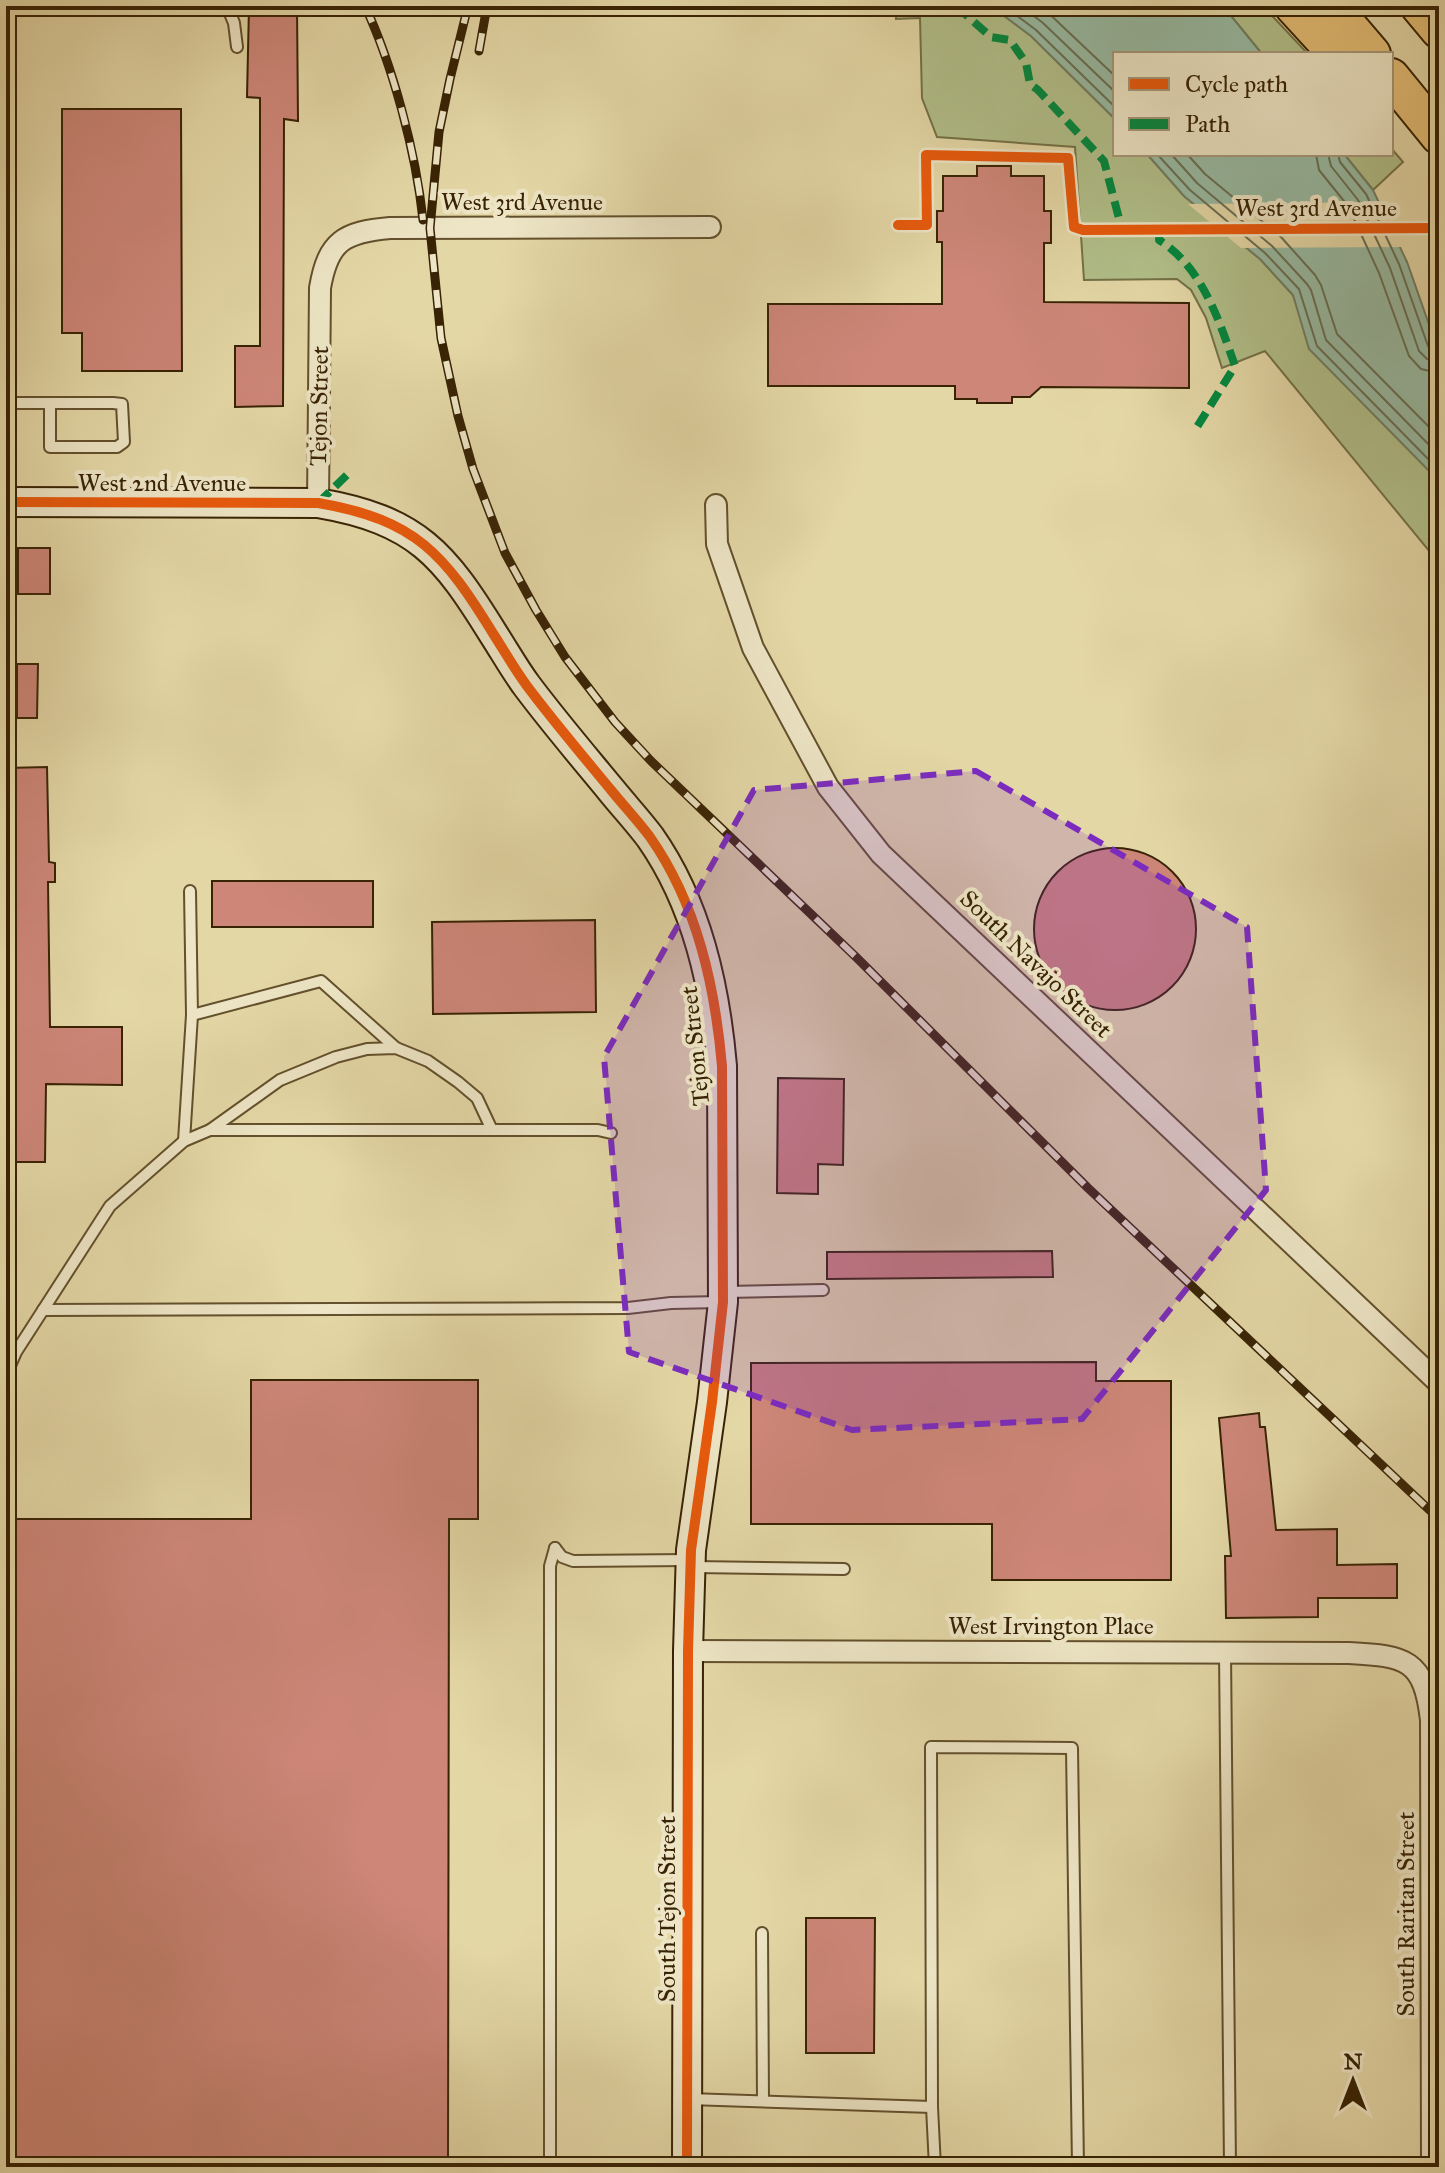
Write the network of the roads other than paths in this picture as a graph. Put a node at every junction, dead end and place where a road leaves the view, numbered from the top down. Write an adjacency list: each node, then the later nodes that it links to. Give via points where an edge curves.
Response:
1 (227, 6): 6 (lane)
2 (1293, 6): 7 (highway)
3 (1331, 6): 8 (highway)
4 (1419, 6): 5 (highway)
5 (1439, 30)
6 (237, 47)
7 (1335, 52)
8 (1370, 52)
9 (1393, 79): 11 (highway)
10 (1393, 115): 12 (highway)
11 (1439, 136)
12 (1439, 164)
13 (710, 227): 14 (street, West 3rd Avenue, via 390,228 366,230)
14 (338, 244): 18 (street, Tejon Street, via 329,254 320,288)
15 (6, 403): 16 (lane)
16 (50, 403): 16 (lane, via 122,404 124,442 117,447 50,447)
17 (6, 502): 18 (street, West 2nd Avenue)
18 (318, 503): 28 (street, Tejon Street, via 382,518 444,561 524,683 665,860 691,918 715,1000 722,1066)
19 (716, 505): 31 (street, South Navajo Street, via 717,544 753,648 828,787 881,854)
20 (190, 891): 21 (lane)
21 (192, 1015): 22 (lane, via 321,981); 26 (lane)
22 (396, 1048): 23 (lane, via 336,1057 280,1080); 24 (lane, via 428,1061 477,1098)
23 (210, 1130): 24 (lane); 26 (lane)
24 (492, 1130): 25 (lane)
25 (611, 1133)
26 (184, 1141): 29 (lane, via 110,1206)
27 (823, 1290): 28 (lane)
28 (723, 1297): 29 (lane, via 613,1308); 32 (street, Tejon Street)
29 (43, 1310): 30 (lane)
30 (6, 1375)
31 (1439, 1383)
32 (690, 1564): 33 (lane); 34 (street, Tejon Street); 42 (lane, via 573,1561 555,1548 550,1566)
33 (844, 1569)
34 (688, 1651): 35 (street, West Irvington Place); 39 (street, South Tejon Street)
35 (1225, 1652): 36 (street, West Irvington Place, via 1371,1654); 46 (lane)
36 (1412, 1665): 38 (street, South Raritan Street, via 1426,1688 1431,1720)
37 (762, 1933): 40 (lane)
38 (1436, 1993): 47 (street, South Raritan Street)
39 (687, 2099): 40 (lane); 43 (street, South Tejon Street)
40 (763, 2101): 41 (lane)
41 (932, 2107): 44 (lane); 45 (lane, via 931,1747 1072,1748)
42 (550, 2167)
43 (687, 2167)
44 (935, 2167)
45 (1078, 2167)
46 (1230, 2167)
47 (1432, 2167)

